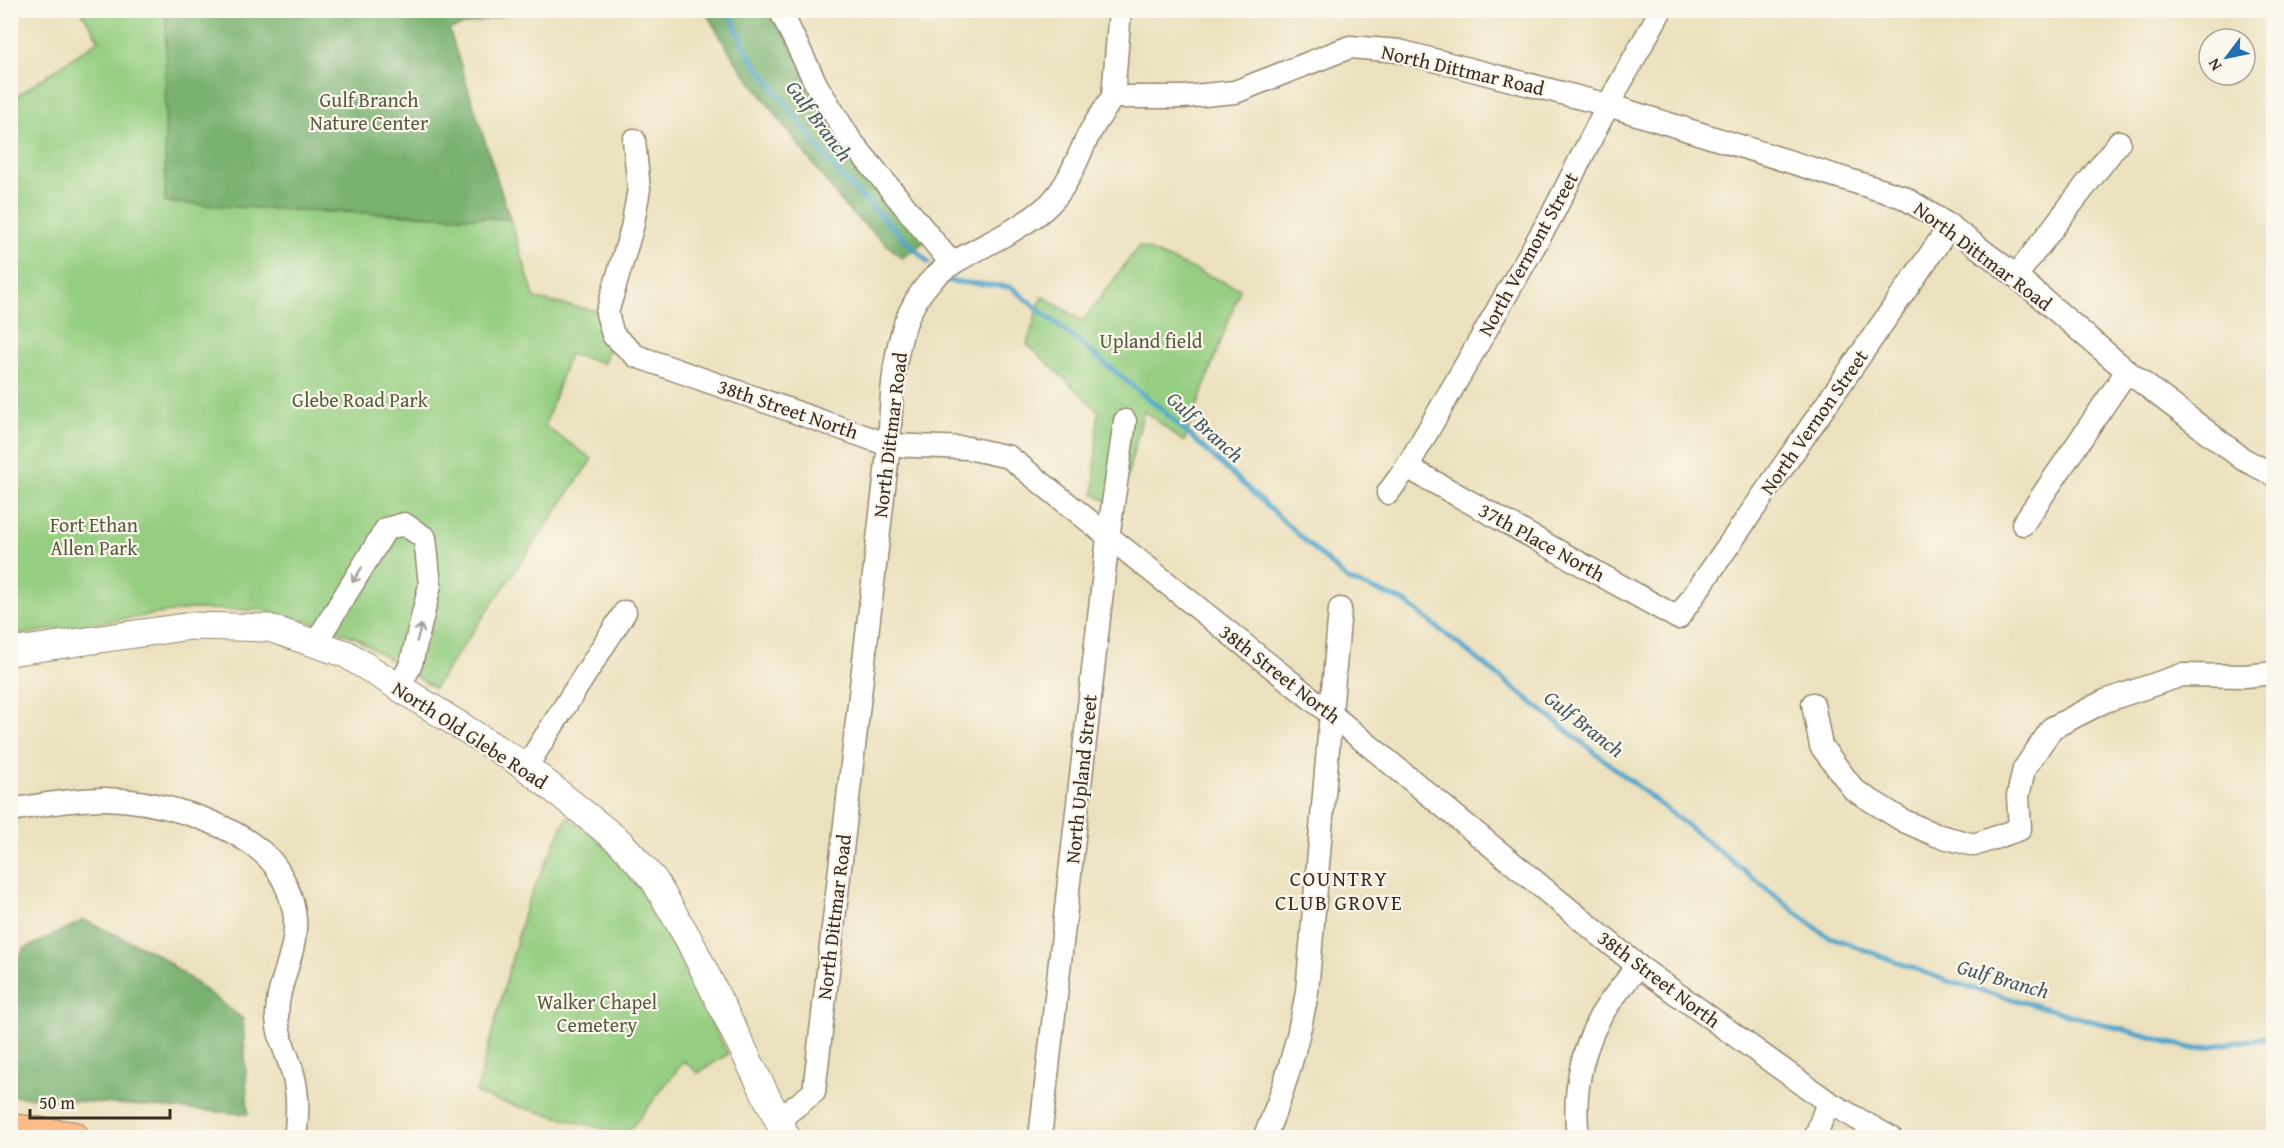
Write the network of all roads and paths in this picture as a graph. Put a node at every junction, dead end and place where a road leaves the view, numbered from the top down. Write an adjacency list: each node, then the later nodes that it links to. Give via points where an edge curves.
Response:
1 (780, 10): 9 (street, via 817,86 851,141)
2 (1120, 10): 4 (street)
3 (1661, 10): 5 (street, North Vermont Street)
4 (1113, 97): 5 (street, North Dittmar Road, via 1235,92 1350,47 1399,51); 9 (street, North Dittmar Road, via 1089,134 1071,175 1045,208 1013,231)
5 (1608, 105): 8 (street, North Dittmar Road, via 1903,197); 14 (street, North Vermont Street, via 1551,215)
6 (634, 140): 13 (street, 38th Street North, via 639,189 607,313 613,335 636,356)
7 (2119, 142): 10 (street)
8 (1950, 225): 10 (street, North Dittmar Road); 21 (street, North Vernon Street)
9 (951, 264): 13 (street, North Dittmar Road, via 928,282 907,316 894,372)
10 (2016, 276): 11 (street, North Dittmar Road)
11 (2127, 370): 15 (street, North Dittmar Road, via 2243,459); 17 (street)
12 (1125, 421): 18 (street, North Upland Street)
13 (889, 445): 18 (street, 38th Street North, via 968,448 1009,457); 32 (street, North Dittmar Road, via 814,1092)
14 (1407, 467): 16 (street, North Vermont Street); 21 (street, 37th Place North)
15 (2274, 475)
16 (1388, 493)
17 (2023, 524)
18 (1108, 538): 27 (street, 38th Street North); 36 (street, North Upland Street)
19 (1340, 609): 27 (street)
20 (625, 612): 28 (street)
21 (1678, 618)
22 (315, 644): 23 (street, North Old Glebe Road, via 269,628 191,626); 25 (street, North Old Glebe Road, via 346,654); 25 (street, one-way to 22, via 411,664 430,585 425,538 404,524 386,529)
23 (10, 652)
24 (2274, 673): 26 (street, via 2182,675 2105,701 2052,728 2024,769 2018,796 2020,829 1974,844 1936,835 1904,821 1854,790 1821,746)
25 (399, 688): 28 (street, North Old Glebe Road)
26 (1813, 704)
27 (1332, 715): 30 (street, 38th Street North); 37 (street, via 1307,992 1287,1080)
28 (526, 767): 32 (street, North Old Glebe Road, via 621,843 654,880 689,940)
29 (10, 810): 35 (street, via 91,799 164,806 240,837 272,862 286,885 295,921 294,944 277,1008 278,1031 296,1087)
30 (1638, 966): 31 (street, 38th Street North); 38 (street, via 1599,1019 1581,1067 1575,1112)
31 (1828, 1102): 39 (street); 40 (street, 38th Street North)
32 (783, 1129)
33 (10, 1130): 34 (main road)
34 (73, 1137)
35 (295, 1137)
36 (1040, 1137)
37 (1264, 1137)
38 (1578, 1137)
39 (1815, 1137)
40 (1891, 1137)

